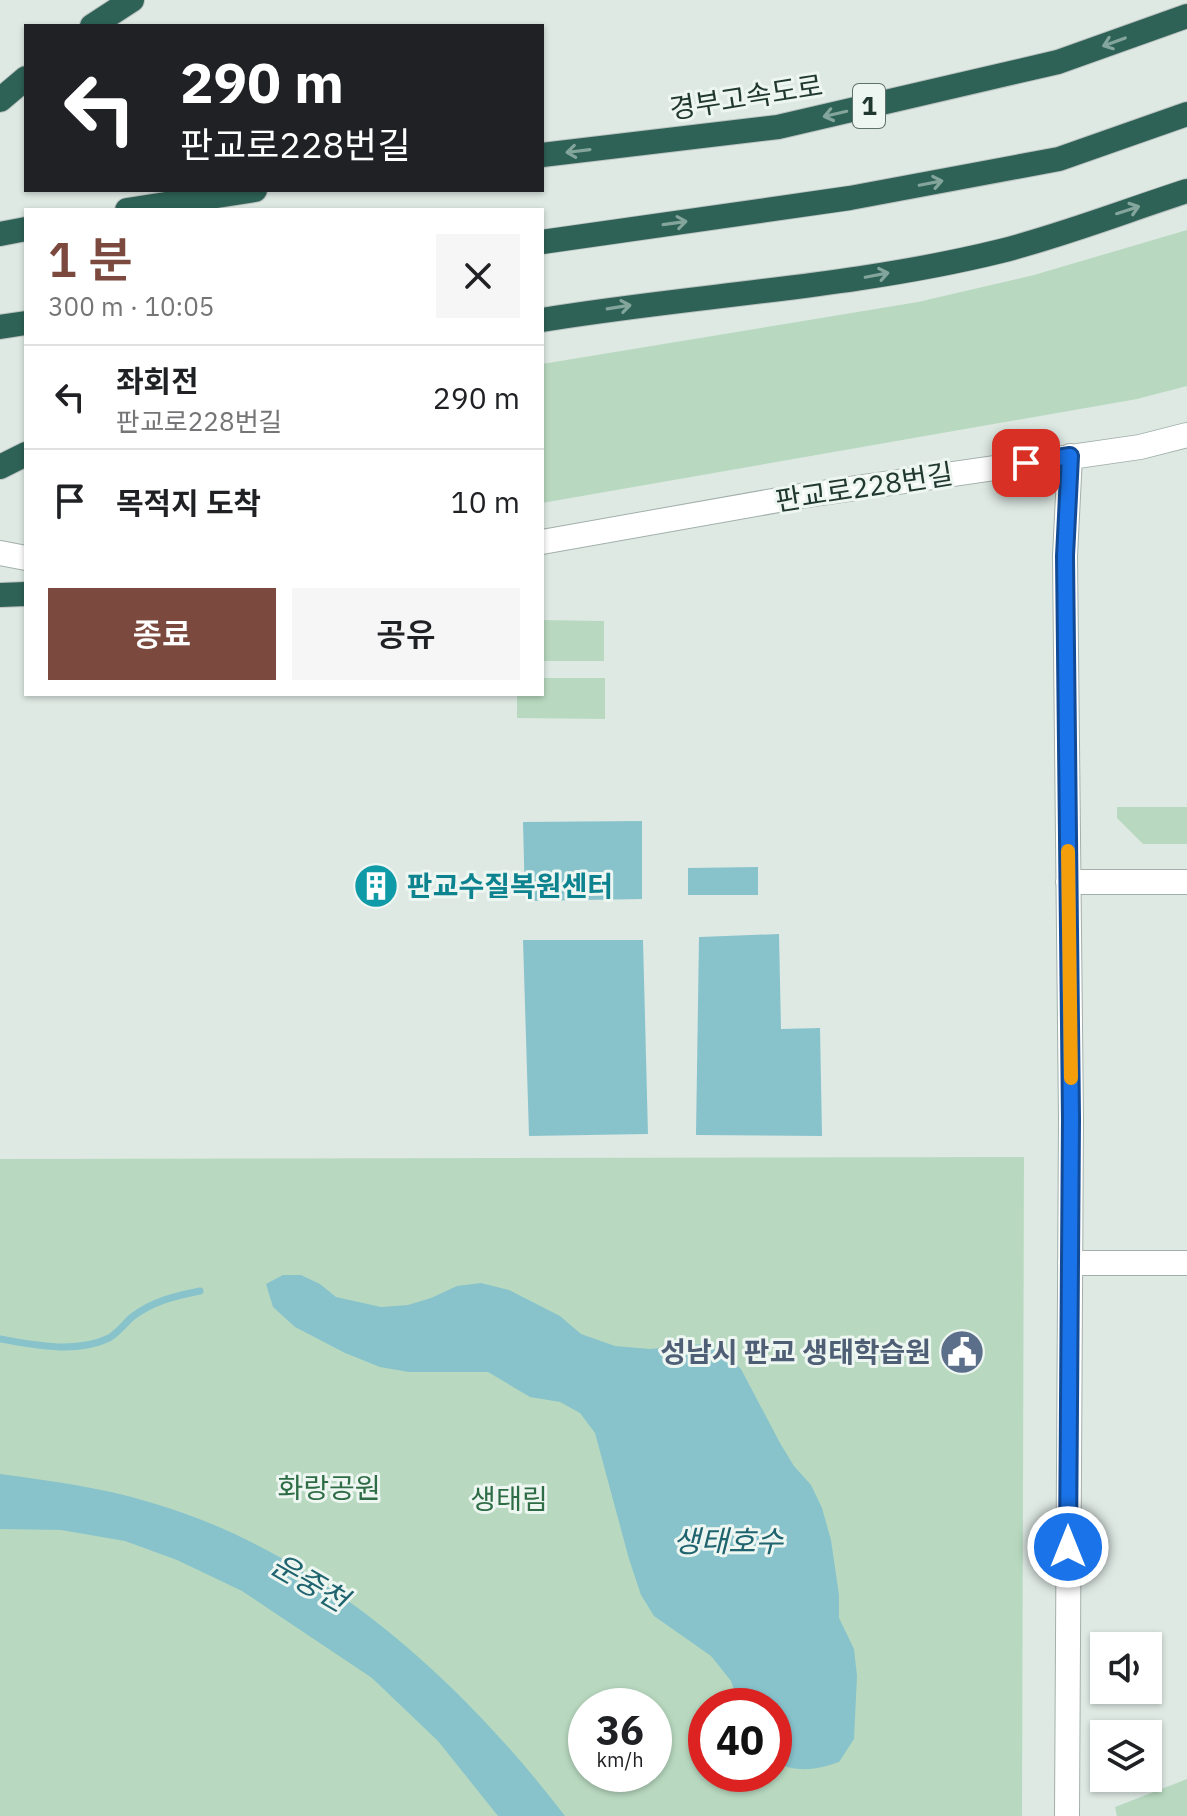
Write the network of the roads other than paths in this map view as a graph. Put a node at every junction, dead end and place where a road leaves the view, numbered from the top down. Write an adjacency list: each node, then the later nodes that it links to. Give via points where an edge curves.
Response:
1 (132, 0): 3 (highway)
2 (1187, 16): 5 (highway, 경부고속도로 / 1, one-way to 5, via 1058,62 778,127)
3 (95, 24)
4 (1187, 114): 11 (highway, one-way to 4, via 850,198 1059,159)
5 (544, 155)
6 (1187, 191): 12 (highway, one-way to 6, via 847,280 1002,250)
7 (239, 192): 8 (highway)
8 (138, 208)
9 (24, 229): 10 (highway)
10 (0, 234)
11 (544, 242)
12 (544, 320)
13 (24, 323): 14 (highway)
14 (0, 327)
15 (1187, 435): 17 (street, 판교로228번길)
16 (24, 455): 18 (highway)
17 (1070, 456): 19 (street, 판교로228번길); 24 (street, via 1065,556)
18 (0, 467)
19 (544, 542)
20 (0, 553): 21 (street)
21 (24, 558)
22 (24, 594): 23 (highway)
23 (0, 595)
24 (1068, 882): 25 (street); 26 (street)
25 (1187, 882)
26 (1070, 1263): 27 (street); 28 (street)
27 (1187, 1263)
28 (1067, 1816)

